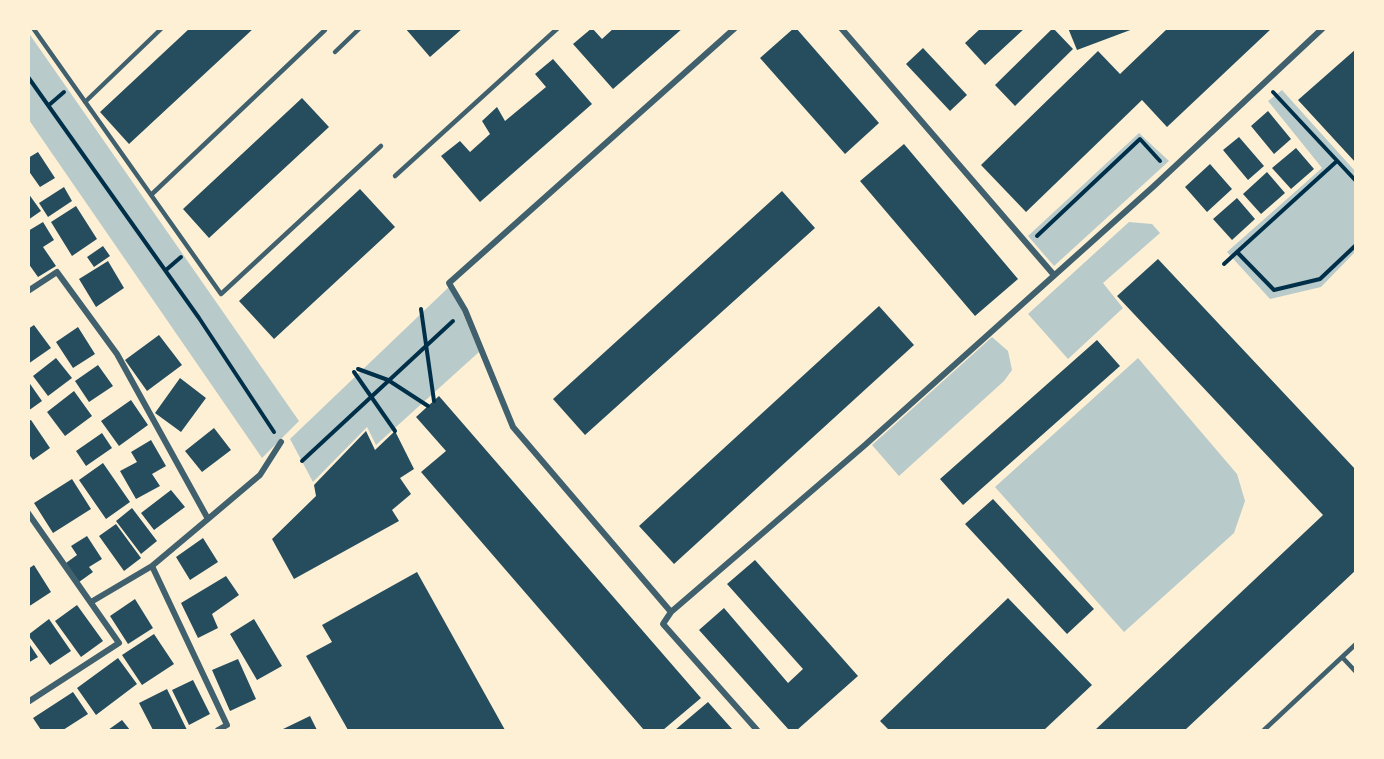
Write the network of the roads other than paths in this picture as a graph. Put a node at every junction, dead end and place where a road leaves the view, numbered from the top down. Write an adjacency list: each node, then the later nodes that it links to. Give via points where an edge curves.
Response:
1 (33, 28): 10 (lane)
2 (162, 28): 10 (lane)
3 (360, 28): 9 (lane)
4 (558, 28): 12 (lane)
5 (735, 28): 21 (street, via 449,283 465,310 513,427)
6 (841, 28): 14 (street)
7 (1323, 28): 14 (street)
8 (325, 30): 13 (lane)
9 (335, 52)
10 (85, 102): 13 (lane)
11 (381, 146): 13 (lane, via 221,294)
12 (395, 176)
13 (151, 195)
14 (1054, 275): 21 (street)
15 (28, 291): 18 (street, via 57,272 117,354)
16 (281, 442): 18 (street, via 260,475)
17 (28, 513): 20 (street)
18 (208, 519): 19 (street)
19 (152, 566): 20 (street); 26 (street, via 227,725)
20 (92, 602): 25 (street, via 119,643)
21 (671, 612): 27 (street, via 663,624)
22 (1356, 644): 23 (lane)
23 (1342, 657): 24 (lane); 28 (lane)
24 (1356, 672)
25 (28, 702)
26 (218, 730)
27 (758, 730)
28 (1264, 730)

